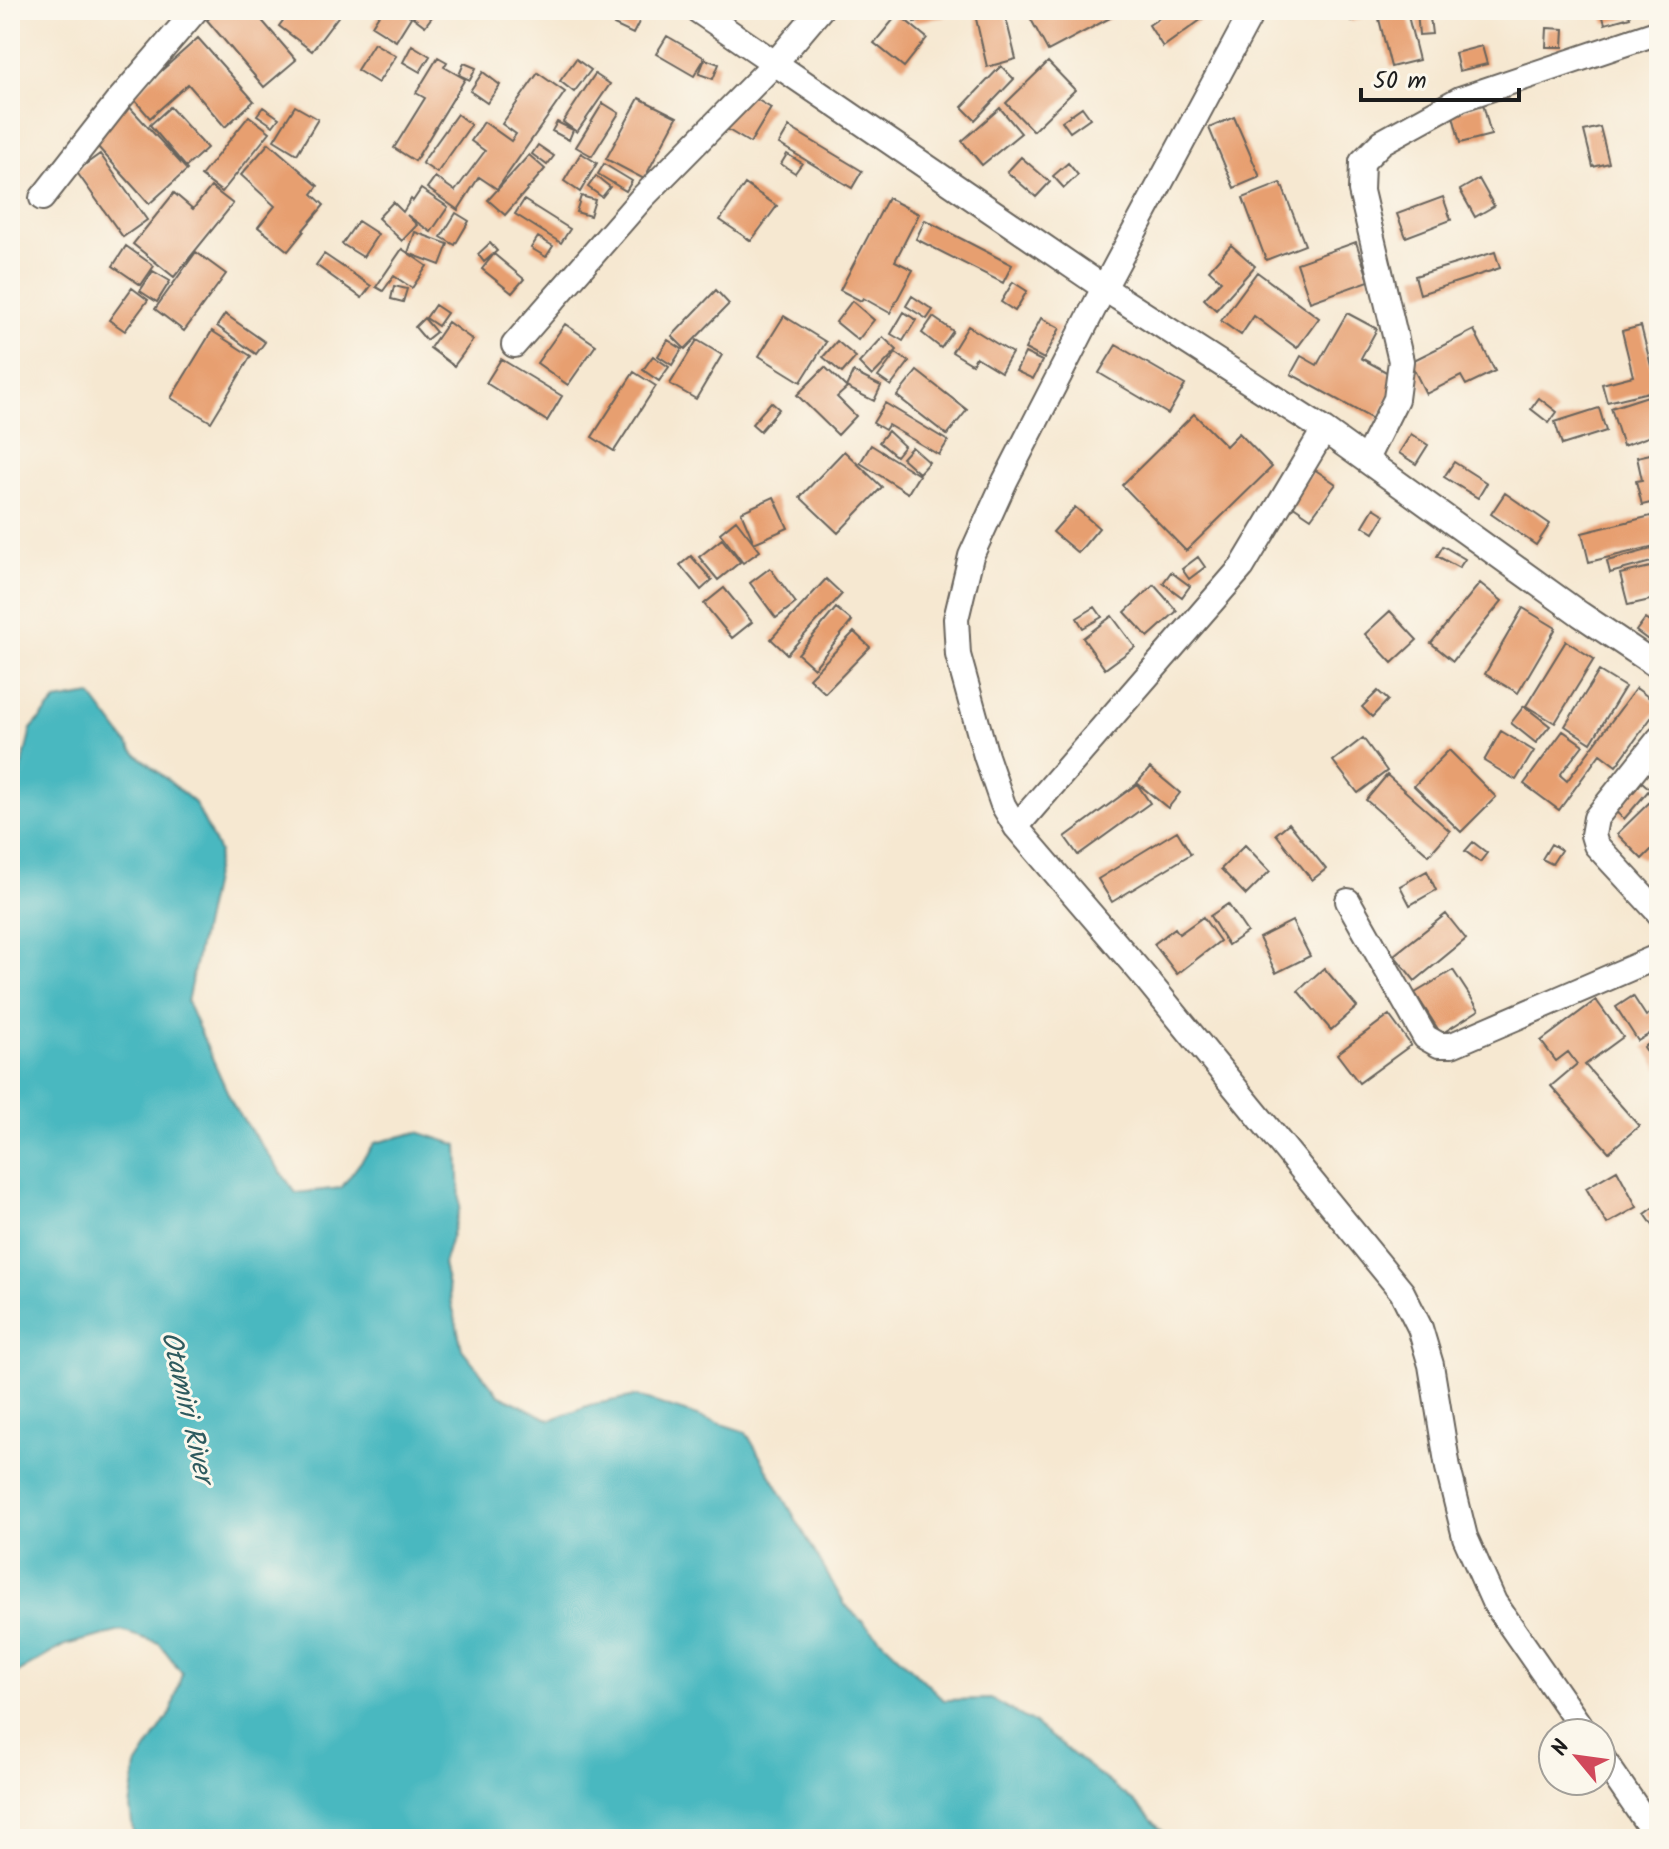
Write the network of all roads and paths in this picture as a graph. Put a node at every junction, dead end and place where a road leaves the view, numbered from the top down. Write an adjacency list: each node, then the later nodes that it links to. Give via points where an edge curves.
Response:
1 (196, 10): 7 (street)
2 (697, 10): 6 (street)
3 (820, 10): 6 (street)
4 (1253, 10): 8 (street)
5 (1659, 32): 11 (street, via 1460,99 1382,142 1362,162 1361,191 1401,361 1396,399)
6 (775, 63): 8 (street); 9 (street, via 642,198)
7 (42, 198)
8 (1104, 288): 10 (street); 14 (street, via 971,556 956,619 958,655 986,756)
9 (514, 345)
10 (1324, 430): 11 (street); 14 (street, via 1242,567)
11 (1366, 459): 12 (street)
12 (1659, 667)
13 (1659, 739): 16 (street, via 1596,818 1593,835 1596,845)
14 (1016, 827): 18 (street, via 1402,1292 1431,1365 1465,1537 1494,1602)
15 (1348, 901): 17 (street, via 1425,1037 1439,1045 1452,1045)
16 (1659, 913)
17 (1659, 956)
18 (1574, 1717)
19 (1617, 1779): 20 (street)
20 (1658, 1839)

